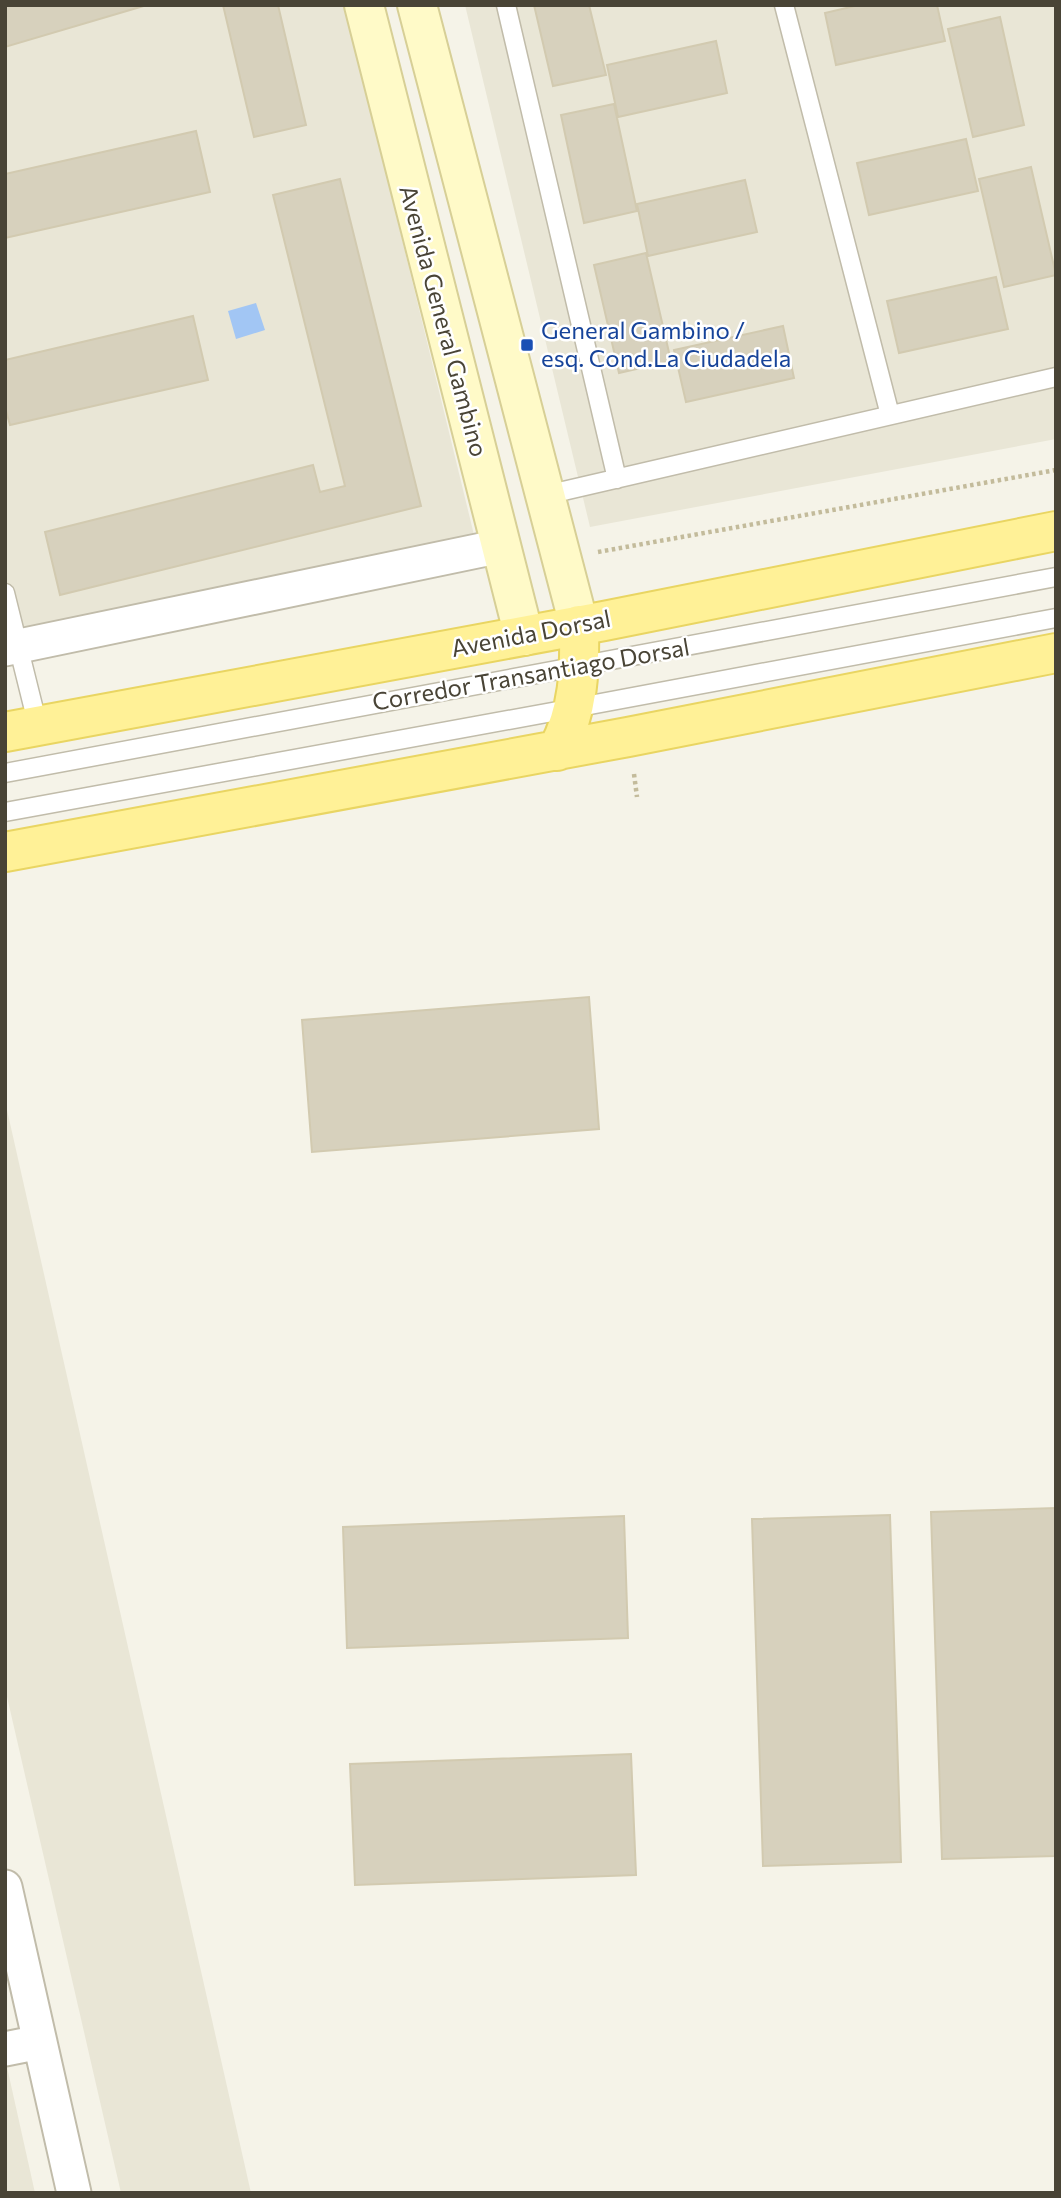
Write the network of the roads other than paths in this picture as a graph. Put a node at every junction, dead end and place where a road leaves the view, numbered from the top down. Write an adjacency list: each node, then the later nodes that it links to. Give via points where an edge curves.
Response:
1 (364, 5): 6 (street, Avenida General Gambino)
2 (417, 5): 5 (street)
3 (506, 5): 9 (lane)
4 (784, 5): 8 (lane)
5 (431, 64): 6 (street); 10 (street)
6 (381, 79): 12 (street, Avenida General Gambino)
7 (1056, 377): 8 (lane)
8 (890, 415): 9 (lane)
9 (617, 479): 10 (lane)
10 (546, 495): 16 (street)
11 (1056, 531): 16 (main road, Avenida Dorsal)
12 (502, 546): 17 (street, Avenida General Gambino); 18 (street)
13 (1056, 578): 20 (lane, Corredor Transantiago Dorsal)
14 (5, 593): 18 (lane)
15 (1056, 618): 21 (lane, Corredor Transantiago Dorsal)
16 (579, 625): 17 (main road, Avenida Dorsal); 20 (main road)
17 (524, 636): 22 (main road, Avenida Dorsal)
18 (12, 647): 22 (lane)
19 (1056, 653): 23 (main road)
20 (580, 666): 21 (main road); 24 (lane, Corredor Transantiago Dorsal)
21 (574, 708): 23 (main road); 25 (lane, Corredor Transantiago Dorsal)
22 (22, 729)
23 (557, 751): 26 (main road)
24 (5, 772)
25 (5, 812)
26 (5, 852)
27 (5, 1887): 28 (street)
28 (40, 2042): 29 (street); 30 (street)
29 (5, 2049)
30 (74, 2193)

